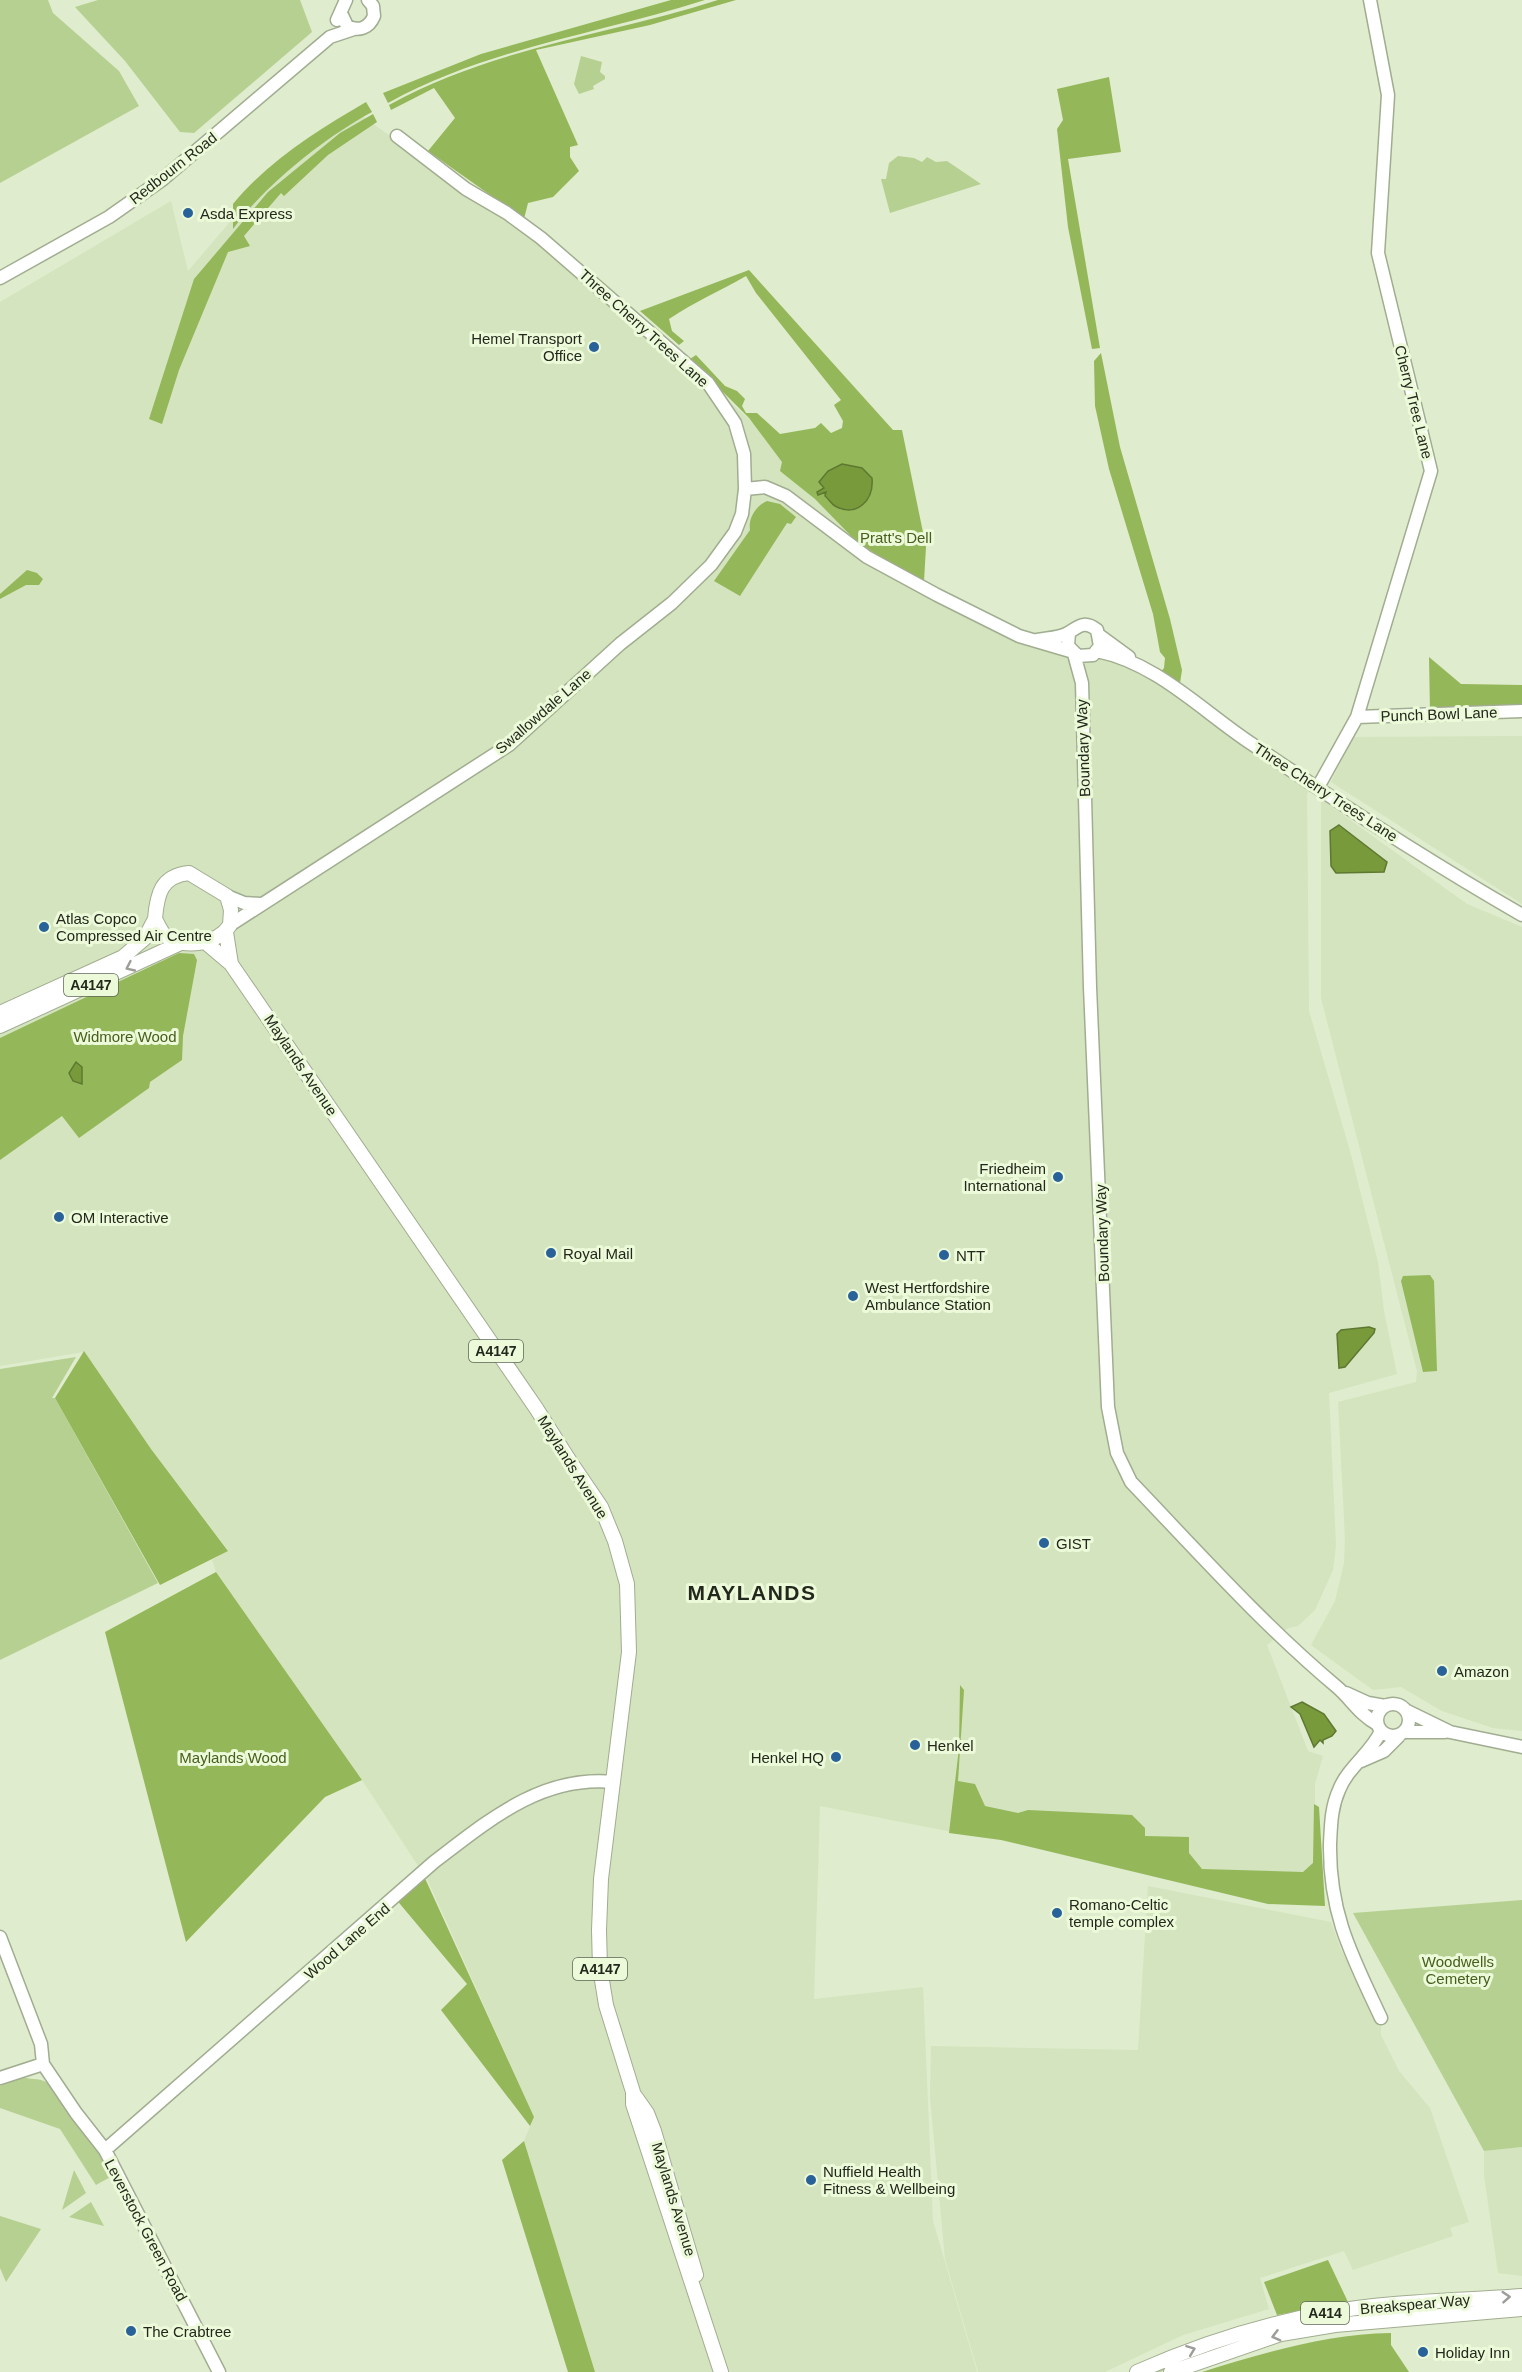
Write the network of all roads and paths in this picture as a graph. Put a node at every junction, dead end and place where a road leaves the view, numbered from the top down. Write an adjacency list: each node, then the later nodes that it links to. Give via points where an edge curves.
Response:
1 (346, 0): 5 (street, Redbourn Road)
2 (380, 0): 4 (street)
3 (1370, 0): 19 (street, Cherry Tree Lane, via 1388,95 1378,253 1431,471)
4 (371, 6): 6 (street, via 369,24)
5 (341, 13): 6 (street, via 344,22); 7 (street, Redbourn Road)
6 (354, 29): 7 (street, Redbourn Road)
7 (330, 37): 9 (street, Redbourn Road, via 163,179 109,217)
8 (398, 136): 10 (street, Three Cherry Trees Lane, via 466,189 541,238 708,383 735,423 744,454)
9 (0, 278)
10 (745, 489): 13 (street, Three Cherry Trees Lane, via 765,487 786,496 867,557); 22 (street, Swallowdale Lane, via 735,532 711,565 509,744)
11 (1069, 633): 12 (street, Three Cherry Trees Lane, via 1083,624 1092,626); 13 (street, Three Cherry Trees Lane); 14 (street, via 1067,642)
12 (1099, 635): 15 (street); 16 (street, Three Cherry Trees Lane)
13 (1032, 640): 14 (street, Three Cherry Trees Lane)
14 (1072, 652): 15 (street, Three Cherry Trees Lane, via 1082,657); 17 (street, Boundary Way)
15 (1095, 653): 16 (street, Three Cherry Trees Lane); 17 (street, Boundary Way)
16 (1135, 662): 20 (street, Three Cherry Trees Lane)
17 (1082, 683): 31 (street, Boundary Way, via 1108,1407 1117,1453 1131,1482 1290,1646)
18 (1522, 711): 19 (street, Punch Bowl Lane)
19 (1357, 717): 20 (street, Cherry Tree Lane)
20 (1318, 787): 23 (street, Three Cherry Trees Lane)
21 (227, 896): 22 (street); 24 (main road, via 189,873 181,874 161,885); 25 (main road, via 231,910)
22 (260, 904): 25 (street, Swallowdale Lane)
23 (1522, 915)
24 (155, 919): 26 (main road, via 165,935); 29 (main road, A4147, via 133,951)
25 (228, 928): 27 (main road); 28 (main road, Maylands Avenue / A4147)
26 (183, 942): 27 (main road); 30 (main road, A4147, one-way to 30)
27 (205, 942): 28 (main road, Maylands Avenue / A4147)
28 (231, 964): 39 (main road, Maylands Avenue / A4147, via 602,1507 621,1559 629,1614 629,1652)
29 (0, 1013)
30 (0, 1026)
31 (1342, 1692): 32 (street, Boundary Way); 34 (street, Boundary Way)
32 (1384, 1706): 33 (street, via 1396,1704); 34 (street, via 1378,1714)
33 (1407, 1711): 35 (street); 36 (street, via 1409,1724)
34 (1379, 1727): 36 (street, via 1392,1737); 38 (street)
35 (1450, 1732): 36 (street); 37 (street)
36 (1402, 1734): 38 (street, via 1384,1751)
37 (1522, 1747)
38 (1359, 1762): 41 (street, via 1344,1780 1332,1810 1331,1886 1345,1941)
39 (613, 1782): 44 (main road, Maylands Avenue / A4147, via 601,1879 600,1968 610,2025); 47 (street, Wood Lane End, via 578,1782 545,1790 487,1823 434,1863)
40 (0, 1937): 42 (street, via 41,2044)
41 (1381, 2018)
42 (43, 2064): 43 (street); 47 (street, Leverstock Green Road)
43 (0, 2078)
44 (633, 2092): 45 (main road, Maylands Avenue / A4147); 46 (main road, Maylands Avenue / A4147)
45 (647, 2113): 46 (main road); 48 (main road, Maylands Avenue / A4147)
46 (645, 2139): 49 (main road, Maylands Avenue / A4147)
47 (105, 2150): 53 (street, Leverstock Green Road)
48 (679, 2211): 49 (main road, via 679,2229); 52 (main road, Maylands Avenue / A4147)
49 (675, 2233): 52 (main road, Maylands Avenue / A4147)
50 (1522, 2296): 55 (main road, Breakspear Way / A414, one-way to 50, via 1234,2335 1327,2312 1410,2302)
51 (1522, 2309): 56 (main road, Breakspear Way / A414, one-way to 56, via 1335,2325 1281,2334)
52 (702, 2310): 54 (main road, Maylands Avenue / A4147)
53 (219, 2372)
54 (721, 2372)
55 (1137, 2372)
56 (1171, 2372)

